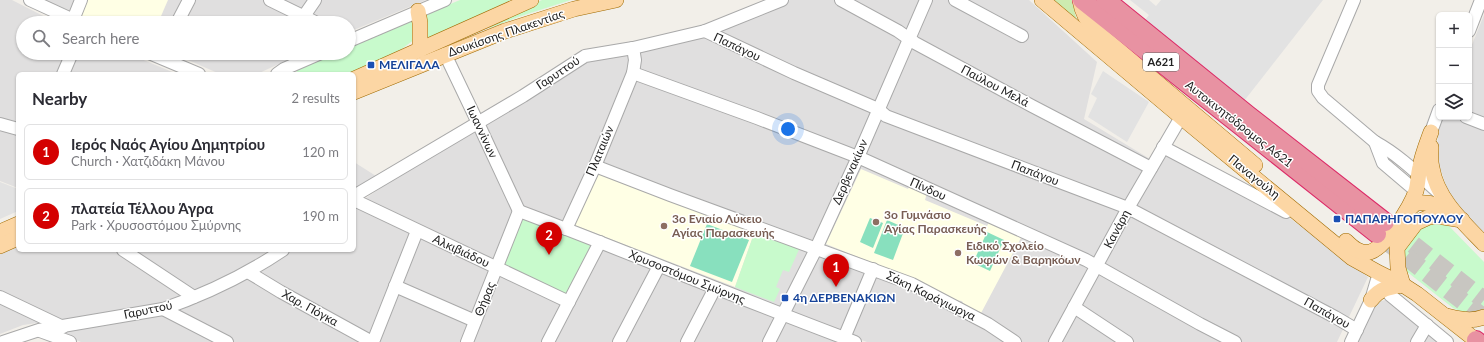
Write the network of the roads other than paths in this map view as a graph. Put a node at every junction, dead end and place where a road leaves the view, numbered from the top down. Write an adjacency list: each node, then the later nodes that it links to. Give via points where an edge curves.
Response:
1 (30, 0): 19 (street)
2 (81, 0): 20 (street)
3 (189, 0): 21 (street)
4 (270, 0): 22 (street)
5 (315, 0): 22 (street)
6 (445, 0): 18 (street)
7 (531, 0): 29 (main road, Δουκίσσης Πλακεντίας)
8 (616, 0): 30 (main road, Δουκίσσης Πλακεντίας, via 530,22)
9 (782, 0): 24 (street, Γαρυττού)
10 (840, 0): 27 (street, Παύλου Μελά)
11 (926, 0): 27 (street, Δερβενακίων)
12 (955, 0): 25 (street)
13 (1042, 0): 41 (main road, Παναγούλη)
14 (1081, 0): 44 (highway, Αυτοκινητόδρομος Α621 / Α621); 68 (main road, Παναγούλη, via 1083,14 1096,31 1357,250 1370,252 1379,247)
15 (1106, 0): 44 (highway, Αυτοκινητόδρομος Α621 / Α621)
16 (1354, 0): 50 (street, via 1318,85 1318,91)
17 (1481, 0): 23 (street)
18 (418, 11): 26 (street); 29 (main road)
19 (63, 16)
20 (77, 16)
21 (181, 16)
22 (304, 16)
23 (1472, 23)
24 (706, 32): 28 (street, Γαρυττού); 40 (street, Παπάγου)
25 (1022, 36)
26 (356, 38)
27 (909, 39): 40 (street, Δερβενακίων); 54 (street, Παύλου Μελά)
28 (633, 48): 37 (street); 45 (street, Γαρυττού, via 580,58)
29 (420, 50): 38 (main road, Δουκίσσης Πλακεντίας)
30 (445, 54): 39 (main road, Δουκίσσης Πλακεντίας); 45 (street, Ιωαννίνων)
31 (69, 60): 34 (street)
32 (170, 60): 35 (street)
33 (305, 60): 36 (street)
34 (64, 72)
35 (195, 72)
36 (280, 72)
37 (633, 73): 52 (street, Πίνδου); 53 (street, Πλαταιών)
38 (356, 78)
39 (356, 91)
40 (878, 109): 52 (street, Δερβενακίων); 60 (street, Παπάγου, via 886,116)
41 (1181, 117): 51 (street, Κανάρη); 81 (main road, Παναγούλη, via 1352,258)
42 (1436, 118): 49 (street)
43 (1472, 119): 47 (street)
44 (1244, 120): 68 (highway, Αυτοκινητόδρομος Α621 / Α621)
45 (478, 123): 56 (street, Γαρυττού); 61 (street, Ιωαννίνων)
46 (0, 124): 48 (street)
47 (1484, 124)
48 (16, 128)
49 (1431, 132): 55 (main road, Παναγούλη); 57 (main road, via 1431,166)
50 (1375, 142): 55 (street); 59 (street, via 1383,163)
51 (1163, 147): 54 (street, Κανάρη); 62 (street)
52 (858, 157): 73 (street, Δερβενακίων); 77 (street, Πίνδου)
53 (595, 166): 65 (street, Πλαταιών); 73 (street, Σάκη Καράγιωργα)
54 (1151, 168): 60 (street, Κανάρη)
55 (1419, 174): 57 (street); 59 (main road, Παναγούλη)
56 (356, 195)
57 (1443, 196): 63 (main road)
58 (356, 201): 66 (street, Αλκιβιάδου)
59 (1414, 207): 63 (main road, via 1429,217); 68 (main road, Παναγούλη); 82 (main road, via 1397,248 1398,268)
60 (1128, 208): 77 (street, Κανάρη); 98 (street, Παπάγου)
61 (519, 211): 65 (street, Χρυσοστόμου Σμύρνης); 78 (street, Θήρας)
62 (1286, 212)
63 (1462, 220): 71 (main road)
64 (16, 225): 67 (main road)
65 (566, 229): 70 (street, Χρυσοστόμου Σμύρνης)
66 (417, 231): 78 (street, Αλκιβιάδου); 83 (street)
67 (0, 232)
68 (1382, 233): 81 (main road)
69 (16, 239): 72 (main road)
70 (600, 242): 76 (street, Χρυσοστόμου Σμύρνης); 89 (street)
71 (1484, 244)
72 (0, 246)
73 (816, 248): 79 (street, Σάκη Καράγιωργα); 93 (street, Δερβενακίων)
74 (125, 252): 87 (street)
75 (280, 252): 80 (street, Γαρυττού)
76 (659, 266): 84 (street, Χρυσοστόμου Σμύρνης); 108 (street)
77 (1097, 266): 90 (street, Κανάρη); 114 (street, Πίνδου)
78 (497, 268): 89 (street, Αλκιβιάδου); 95 (street, Θήρας)
79 (873, 269): 100 (street); 111 (street, Σάκη Καράγιωργα, via 912,284 988,324)
80 (248, 272): 87 (street, Γαρυττού); 105 (street, Χαρ. Πόγκα)
81 (1379, 273): 82 (main road, Παναγούλη); 88 (street)
82 (1404, 285): 88 (main road, via 1382,290); 92 (main road, Παναγούλη)
83 (395, 286): 95 (street); 105 (street)
84 (715, 288): 93 (street, Χρυσοστόμου Σμύρνης); 109 (street)
85 (1390, 295): 96 (street)
86 (0, 297): 97 (street)
87 (194, 297): 91 (street, Γαρυττού)
88 (1371, 300): 98 (street)
89 (569, 302): 107 (street)
90 (1074, 307): 112 (street, Κανάρη); 113 (street)
91 (164, 309): 97 (street, Γαρυττού); 104 (street)
92 (1442, 314): 94 (main road, via 1467,320); 101 (main road, Παναγούλη)
93 (782, 315): 100 (street, Χρυσοστόμου Σμύρνης); 110 (street, Δερβενακίων)
94 (1484, 317)
95 (475, 322): 106 (street, Θήρας)
96 (1427, 325): 116 (street); 117 (street)
97 (63, 327): 99 (street, Γαρυττού)
98 (1358, 330): 115 (street)
99 (31, 335): 102 (street, Γαρυττού); 103 (street)
100 (849, 340)
101 (1477, 341)
102 (3, 342)
103 (70, 342)
104 (227, 342)
105 (372, 342)
106 (467, 342)
107 (548, 342)
108 (620, 342)
109 (687, 342)
110 (769, 342)
111 (1015, 342)
112 (1055, 342)
113 (1127, 342)
114 (1235, 342)
115 (1351, 342)
116 (1417, 342)
117 (1447, 342)

